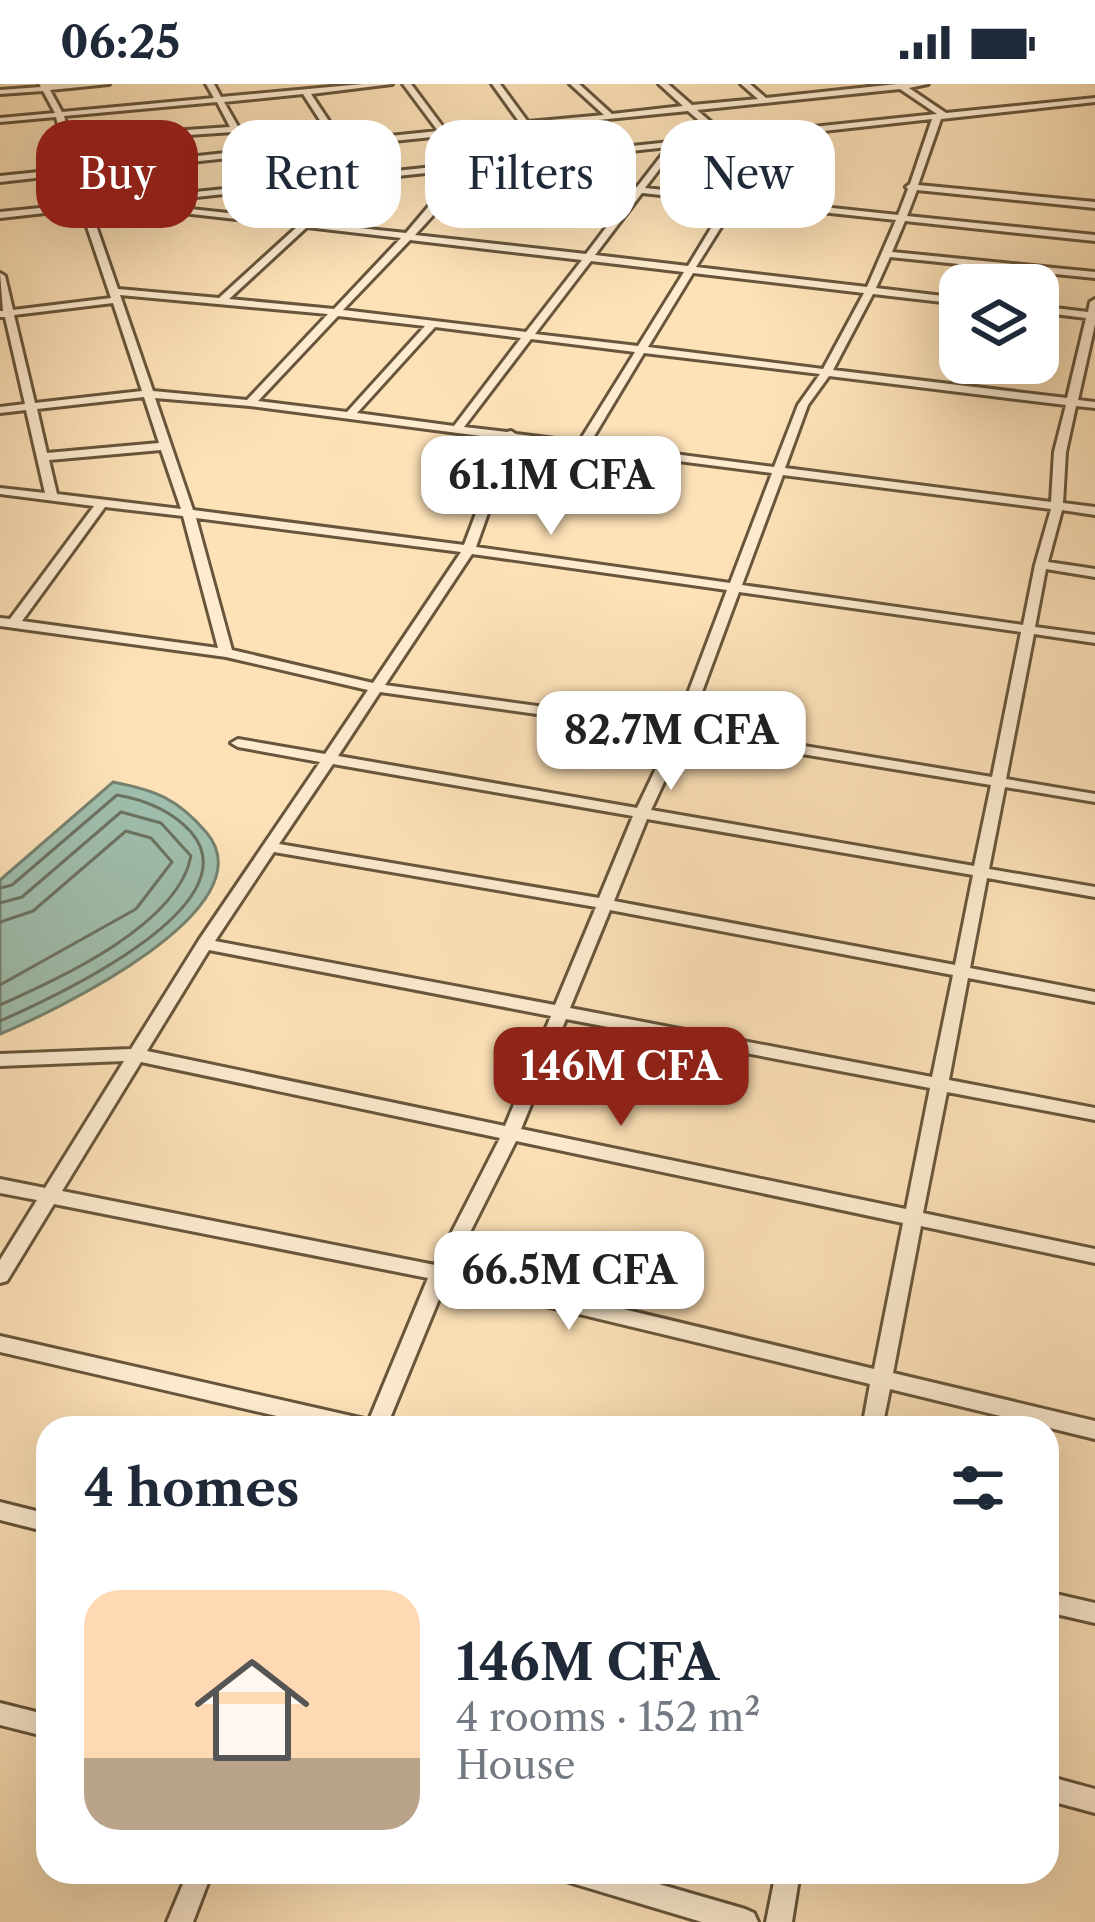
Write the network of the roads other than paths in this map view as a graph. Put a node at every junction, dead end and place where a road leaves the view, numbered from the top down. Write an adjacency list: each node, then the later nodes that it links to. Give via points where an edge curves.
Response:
1 (105, 84): 12 (street)
2 (210, 84): 16 (street)
3 (388, 84): 14 (street)
4 (407, 84): 27 (street)
5 (496, 84): 28 (street)
6 (574, 84): 21 (street)
7 (662, 84): 19 (street)
8 (746, 84): 18 (street)
9 (822, 84): 15 (street)
10 (925, 84): 11 (street)
11 (901, 85): 15 (street); 22 (street)
12 (44, 87): 13 (street); 20 (street)
13 (0, 92)
14 (306, 92): 16 (street); 26 (street)
15 (836, 94): 18 (street)
16 (218, 100): 20 (street); 25 (street)
17 (1095, 100): 22 (street)
18 (765, 101): 19 (street)
19 (690, 109): 21 (street); 30 (street)
20 (60, 115): 23 (street); 24 (street)
21 (610, 116): 29 (street)
22 (941, 118): 31 (street); 35 (street)
23 (0, 120)
24 (61, 120)
25 (229, 120)
26 (324, 120)
27 (432, 120)
28 (522, 120)
29 (568, 120)
30 (703, 120)
31 (835, 129)
32 (660, 163): 37 (street)
33 (36, 176): 34 (street)
34 (0, 179)
35 (910, 187): 39 (street); 44 (street)
36 (636, 190): 37 (street)
37 (639, 190): 38 (street); 52 (street)
38 (660, 192)
39 (1095, 205)
40 (36, 211): 42 (street)
41 (835, 211): 44 (street)
42 (0, 215)
43 (425, 215): 49 (street)
44 (898, 217): 50 (street); 51 (street)
45 (92, 228): 57 (street)
46 (301, 228): 58 (street)
47 (311, 228): 49 (street)
48 (716, 228): 53 (street)
49 (403, 238): 52 (street); 62 (street)
50 (1095, 238)
51 (884, 254): 54 (street); 56 (street)
52 (586, 260): 53 (street); 65 (street)
53 (689, 271): 56 (street); 66 (street)
54 (1095, 275)
55 (0, 276): 63 (street)
56 (867, 291): 59 (street); 68 (street)
57 (114, 295): 58 (street); 63 (street); 69 (street)
58 (224, 299): 62 (street)
59 (939, 299)
60 (1059, 310): 61 (street)
61 (1094, 311): 67 (street)
62 (334, 312): 64 (street); 71 (street)
63 (5, 313): 73 (street)
64 (432, 324): 65 (street); 75 (street)
65 (527, 336): 66 (street); 76 (street)
66 (640, 350): 68 (street); 78 (street)
67 (1088, 360): 70 (street)
68 (830, 373): 70 (street); 81 (street, via 803,406)
69 (146, 394): 71 (street); 73 (street); 79 (street)
70 (1072, 402): 72 (street); 85 (street)
71 (250, 403): 75 (street)
72 (1095, 405)
73 (33, 406): 74 (street); 80 (street)
74 (0, 410)
75 (350, 415): 76 (street)
76 (458, 428): 77 (street)
77 (511, 434): 78 (street); 88 (street)
78 (584, 443): 81 (street)
79 (163, 446): 80 (street); 87 (street)
80 (44, 458): 83 (street)
81 (779, 469): 85 (street); 91 (street)
82 (0, 490): 83 (street)
83 (52, 497): 84 (street)
84 (101, 504): 87 (street); 92 (street)
85 (1057, 507): 86 (street); 89 (street)
86 (1095, 512)
87 (189, 515): 88 (street); 95 (street)
88 (468, 551): 91 (street); 96 (street)
89 (1040, 565): 90 (street); 93 (street)
90 (1095, 573)
91 (734, 588): 93 (street); 97 (street)
92 (7, 623): 95 (street)
93 (1030, 629): 94 (street); 100 (street)
94 (1095, 639)
95 (226, 652): 96 (street)
96 (377, 688): 97 (street); 99 (street)
97 (681, 730): 100 (street); 102 (street)
98 (238, 743): 99 (street)
99 (329, 760): 102 (street); 103 (street)
100 (999, 782): 101 (street); 104 (street)
101 (1095, 798)
102 (642, 813): 104 (street); 106 (street)
103 (270, 848): 106 (street); 107 (street)
104 (983, 872): 105 (street); 108 (street)
105 (1095, 892)
106 (605, 904): 108 (street); 110 (street)
107 (205, 944): 110 (street); 111 (street)
108 (964, 972): 109 (street); 113 (street)
109 (1095, 997)
110 (562, 1011): 113 (street); 115 (street)
111 (136, 1054): 112 (street); 115 (street); 117 (street)
112 (0, 1060)
113 (937, 1083): 114 (street); 118 (street)
114 (1095, 1114)
115 (511, 1133): 118 (street); 120 (street)
116 (0, 1186): 117 (street)
117 (51, 1195): 120 (street); 121 (street)
118 (912, 1217): 119 (street); 123 (street)
119 (1095, 1256)
120 (440, 1273): 123 (street); 125 (street)
121 (0, 1276)
122 (0, 1344): 124 (street)
123 (880, 1382): 126 (street); 127 (street)
124 (314, 1416)
125 (381, 1416)
126 (874, 1416)
127 (1032, 1416)
128 (1059, 1422): 129 (street)
129 (1095, 1430)
130 (0, 1511): 131 (street)
131 (36, 1520)
132 (1059, 1605): 133 (street)
133 (1095, 1613)
134 (0, 1714): 135 (street)
135 (36, 1723)
136 (1059, 1791): 137 (street)
137 (1095, 1801)
138 (195, 1884): 141 (street)
139 (616, 1884): 142 (street)
140 (786, 1884): 143 (street)
141 (180, 1922)
142 (745, 1922)
143 (779, 1922)

